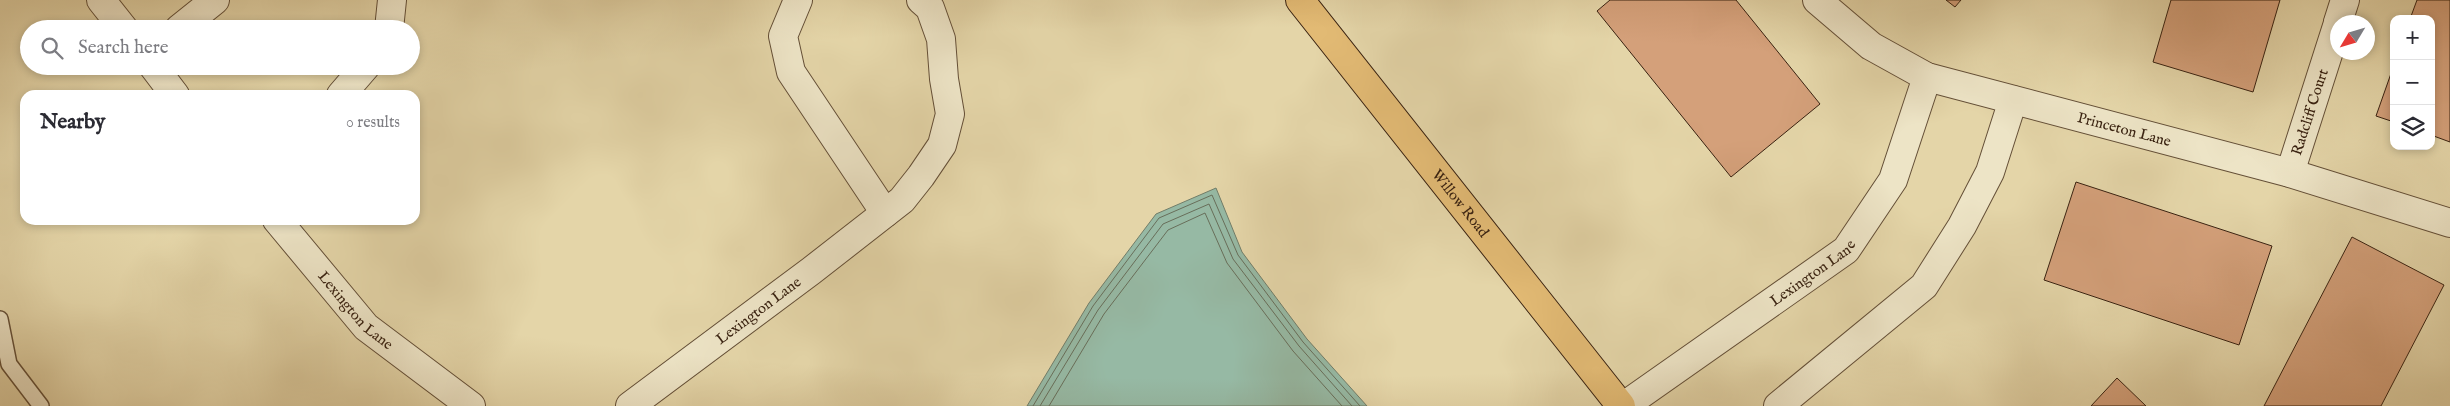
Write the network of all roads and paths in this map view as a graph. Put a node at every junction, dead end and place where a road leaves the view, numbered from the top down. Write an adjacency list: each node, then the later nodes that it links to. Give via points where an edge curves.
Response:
1 (101, 0): 10 (street)
2 (216, 0): 11 (street)
3 (392, 0): 12 (street)
4 (798, 0): 21 (street, via 783,36 791,72)
5 (921, 0): 21 (street, Lexington Lane, via 930,8 942,39 950,114 942,145 902,200)
6 (1300, 0): 28 (main road, Willow Road)
7 (1817, 0): 16 (street, Princeton Lane, via 1871,46)
8 (2345, 0): 9 (street, Radcliff Court)
9 (2340, 15)
10 (117, 20)
11 (191, 20)
12 (391, 20)
13 (2330, 48): 20 (street, Radcliff Court)
14 (160, 75): 17 (street)
15 (358, 75): 18 (street)
16 (1927, 77): 19 (street, Princeton Lane); 28 (street, Lexington Lane, via 1893,180 1846,250)
17 (171, 90)
18 (345, 90)
19 (2014, 100): 20 (street, Princeton Lane); 29 (street, via 1990,172 1962,226 1924,286)
20 (2290, 172): 22 (street, Princeton Lane)
21 (885, 213): 27 (street, Lexington Lane)
22 (2450, 223)
23 (281, 225): 26 (street, Lexington Lane, via 366,327)
24 (0, 318): 25 (lane, via 9,364)
25 (41, 406)
26 (471, 406)
27 (630, 406)
28 (1623, 406)
29 (1778, 406)

